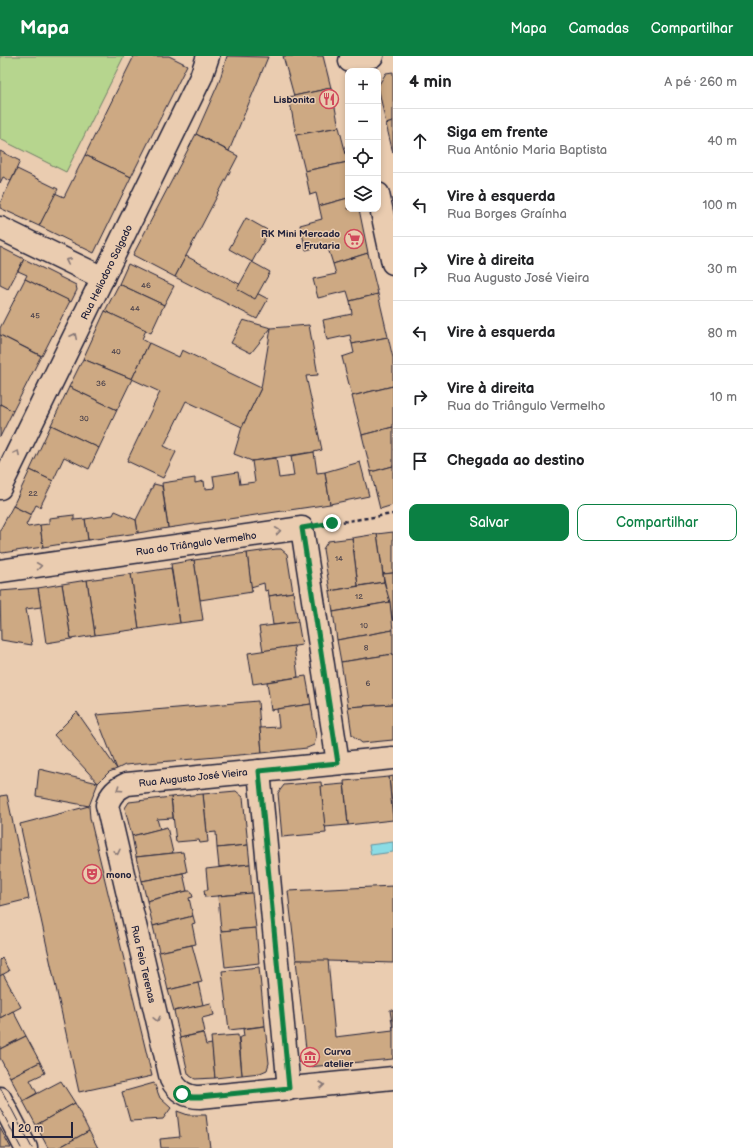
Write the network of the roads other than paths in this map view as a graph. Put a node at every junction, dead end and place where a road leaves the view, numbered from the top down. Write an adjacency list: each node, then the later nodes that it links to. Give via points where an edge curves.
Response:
1 (208, 56): 7 (street, Rua Heliodoro Salgado, via 201,77)
2 (372, 56): 3 (street)
3 (350, 63)
4 (384, 203): 6 (street)
5 (0, 228): 7 (street, one-way to 5)
6 (393, 263)
7 (103, 278): 8 (street, Rua Heliodoro Salgado, one-way to 7)
8 (0, 488)
9 (0, 571): 11 (street, Rua do Triângulo Vermelho, one-way to 11, via 302,528)
10 (393, 758): 11 (street, Rua Augusto José Vieira)
11 (338, 763): 12 (street, Rua Augusto José Vieira)
12 (259, 771): 13 (street, Rua Augusto José Vieira, one-way to 13, via 127,784 111,794 107,806); 15 (street)
13 (108, 814): 15 (street, Rua Feio Terenas, one-way to 15, via 175,1087 182,1094 192,1097)
14 (393, 1078): 15 (street, Rua Feio Terenas, one-way to 14)
15 (289, 1088)
16 (0, 1098): 17 (street)
17 (26, 1148)

